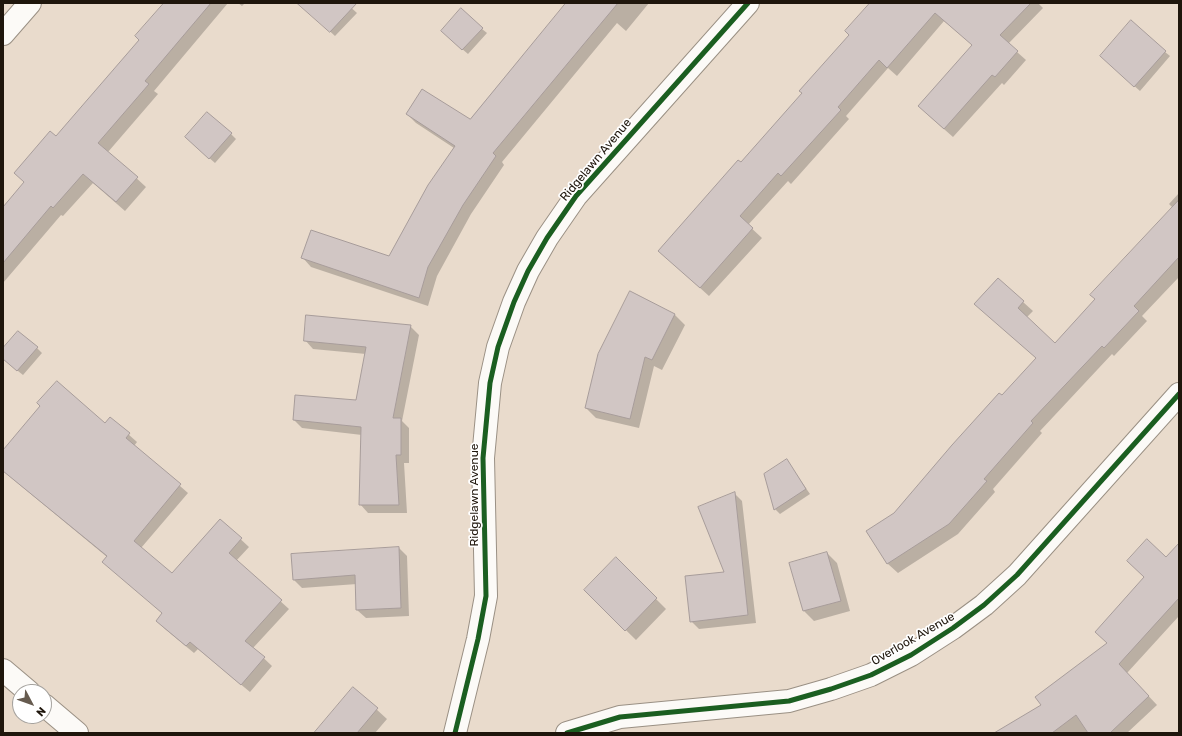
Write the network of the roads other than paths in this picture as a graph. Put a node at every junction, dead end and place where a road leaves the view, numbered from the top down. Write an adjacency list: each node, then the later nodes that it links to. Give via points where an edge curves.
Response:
1 (30, 3): 3 (street)
2 (748, 3): 9 (street, Ridgelawn Avenue, via 576,196 546,238 514,302 498,347 490,383 483,458 486,596)
3 (3, 34)
4 (1179, 394): 10 (street, Overlook Avenue, via 1016,574 984,605 911,654 872,674 831,689 789,700 620,717)
5 (3, 670): 6 (street)
6 (19, 684)
7 (52, 712): 8 (street)
8 (77, 733)
9 (455, 733)
10 (567, 733)

